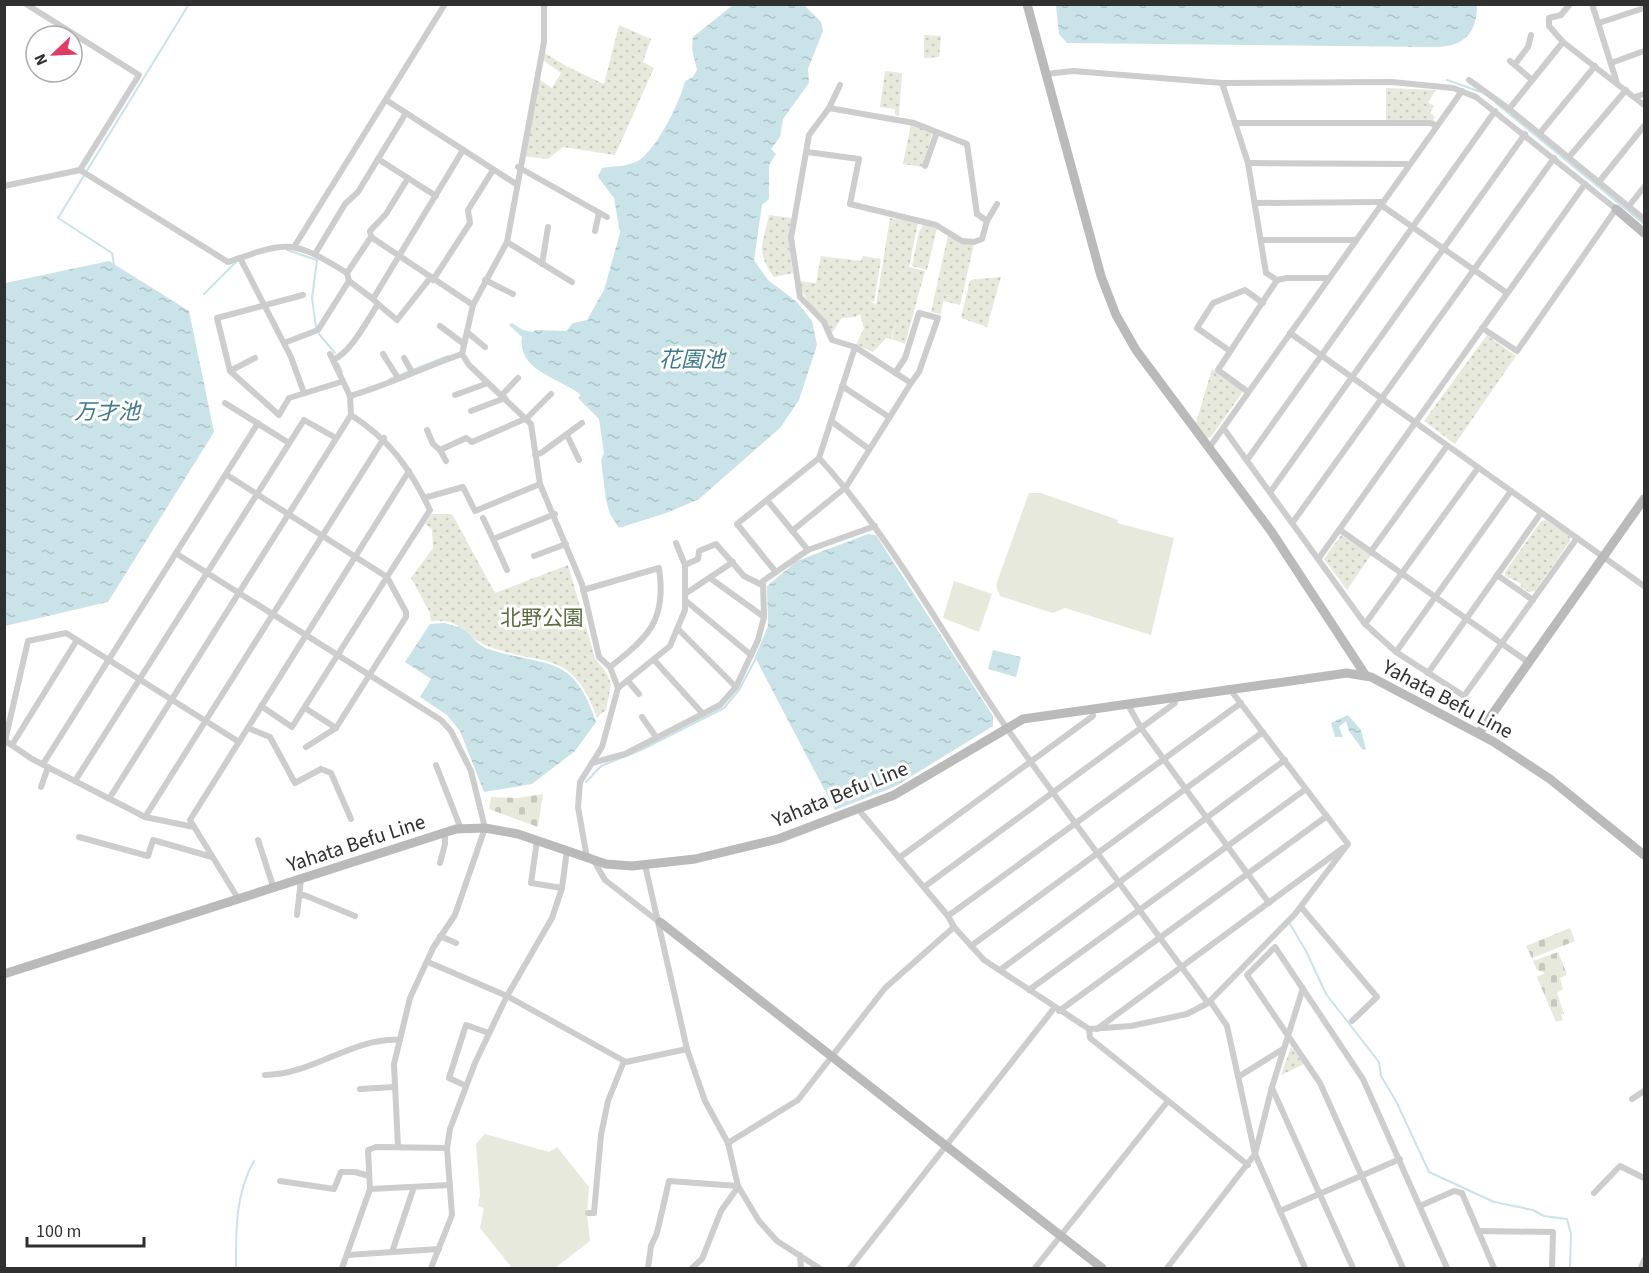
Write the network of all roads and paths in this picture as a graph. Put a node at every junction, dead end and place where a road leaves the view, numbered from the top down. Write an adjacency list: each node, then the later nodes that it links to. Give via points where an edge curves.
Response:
1 (26, 4): 45 (street, via 139,75)
2 (445, 4): 24 (street)
3 (544, 4): 44 (street, via 544,42)
4 (1027, 4): 14 (main road)
5 (1570, 4): 10 (street, via 1561,15 1550,18 1549,26)
6 (1592, 4): 8 (street)
7 (1644, 8): 8 (street)
8 (1599, 23): 12 (street)
9 (1531, 35): 15 (street, via 1528,46 1512,63)
10 (1563, 42): 13 (street); 15 (street)
11 (1644, 51): 12 (street)
12 (1611, 63): 18 (street)
13 (1594, 66): 18 (street); 34 (street)
14 (1046, 74): 17 (street, via 1073,71); 140 (main road, via 1101,276 1116,315 1136,350)
15 (1532, 79): 27 (street)
16 (1470, 80): 27 (street)
17 (1222, 83): 21 (street, via 1392,82); 30 (street)
18 (1617, 83): 20 (street)
19 (840, 85): 26 (street)
20 (1626, 90): 23 (street); 38 (street)
21 (1462, 91): 28 (street); 31 (street)
22 (1644, 94): 23 (street)
23 (1635, 97): 25 (street)
24 (386, 100): 29 (street); 71 (street)
25 (1644, 105)
26 (829, 108): 33 (street, via 914,123); 37 (street, via 813,126)
27 (1509, 109): 34 (street)
28 (1496, 111): 35 (street); 64 (street)
29 (406, 113): 36 (street); 40 (street)
30 (1235, 123): 31 (street); 41 (street)
31 (1437, 126): 42 (street)
32 (1644, 126): 48 (street)
33 (937, 132): 43 (street); 62 (street, via 967,144 977,214)
34 (1540, 133): 38 (street)
35 (1525, 134): 39 (street); 72 (street)
36 (463, 150): 46 (street); 53 (street)
37 (807, 152): 62 (street, via 859,159 850,204 936,225 962,241 982,239); 99 (street, via 791,238 800,297 824,322 832,340)
38 (1569, 157): 48 (street)
39 (1554, 158): 50 (street); 77 (street)
40 (378, 159): 47 (street); 73 (street)
41 (1248, 163): 42 (street); 54 (street)
42 (1410, 164): 56 (street)
43 (926, 165)
44 (518, 167): 49 (street); 59 (street)
45 (80, 170): 51 (street); 75 (street, via 228,262)
46 (493, 170): 49 (street); 80 (street, via 468,210 470,223)
47 (408, 178): 53 (street); 67 (street, via 386,214 370,231)
48 (1599, 182): 57 (street)
49 (516, 184): 70 (street)
50 (1585, 184): 58 (street); 85 (street)
51 (4, 186)
52 (1644, 187): 57 (street)
53 (436, 196): 74 (street)
54 (1255, 203): 56 (street); 68 (street)
55 (997, 204): 62 (street)
56 (1382, 204): 64 (street); 69 (street)
57 (1629, 206): 61 (street)
58 (1616, 209): 66 (main road); 93 (street, via 1517,351)
59 (599, 213): 60 (street); 65 (street)
60 (607, 217)
61 (1644, 219)
62 (987, 220)
63 (548, 227): 76 (street)
64 (1413, 228): 72 (street); 103 (street)
65 (595, 231)
66 (1644, 233)
67 (370, 237): 74 (street); 78 (street)
68 (1261, 240): 69 (street); 82 (street, via 1266,273)
69 (1355, 240): 79 (street)
70 (507, 242): 76 (street); 81 (street)
71 (294, 247): 73 (street); 75 (street, via 272,247)
72 (1444, 249): 77 (street); 111 (street)
73 (315, 254): 78 (street)
74 (400, 256): 80 (street); 88 (street)
75 (240, 258): 90 (street)
76 (542, 264): 84 (street)
77 (1475, 271): 85 (street); 122 (street)
78 (346, 273): 83 (street)
79 (1329, 278): 82 (street); 95 (street)
80 (432, 279): 88 (street, via 414,307 395,322); 91 (street)
81 (485, 280): 86 (street); 91 (street)
82 (1277, 280): 89 (street)
83 (349, 281): 88 (street); 96 (street, via 332,314 318,330)
84 (572, 282)
85 (1507, 293): 93 (street)
86 (513, 294)
87 (303, 295): 90 (street, via 290,302)
88 (375, 301): 112 (street, via 358,339 339,357 331,357)
89 (1263, 303): 100 (street); 100 (street, via 1245,290 1213,303 1197,328)
90 (264, 305): 96 (street); 106 (street, via 217,318)
91 (474, 305): 94 (street)
92 (440, 326): 97 (street)
93 (1482, 328): 131 (street)
94 (468, 332): 97 (street); 98 (street)
95 (1290, 333): 103 (street); 116 (street)
96 (284, 343): 117 (street)
97 (464, 344): 102 (street)
98 (485, 347)
99 (855, 347): 108 (street); 115 (street)
100 (1230, 351): 116 (street, via 1218,370)
101 (383, 354): 109 (street)
102 (462, 354): 107 (street); 113 (street)
103 (1321, 356): 111 (street); 146 (street)
104 (255, 357): 106 (street)
105 (404, 358): 107 (street)
106 (231, 371): 117 (street, via 279,414 290,398)
107 (412, 372): 109 (street)
108 (895, 372): 114 (street); 114 (street, via 905,358 919,313 938,318 919,372)
109 (398, 378): 120 (street)
110 (518, 378): 121 (street)
111 (1352, 378): 122 (street); 154 (street)
112 (341, 382): 117 (street); 120 (street)
113 (488, 383): 119 (street); 121 (street)
114 (910, 383): 126 (street)
115 (842, 386): 126 (street); 128 (street)
116 (1248, 392): 132 (street)
117 (304, 393)
118 (551, 394): 127 (street)
119 (455, 395)
120 (350, 396): 125 (street)
121 (504, 397): 124 (street); 127 (street)
122 (1382, 400): 131 (street); 165 (street)
123 (225, 402): 129 (street)
124 (471, 411)
125 (351, 415): 135 (street); 136 (street)
126 (889, 417): 141 (street)
127 (527, 418): 137 (street, via 489,438); 144 (street)
128 (831, 421): 141 (street); 145 (street)
129 (258, 423): 138 (street); 151 (street)
130 (582, 423): 134 (street)
131 (1415, 423): 139 (street); 168 (street)
132 (1224, 429): 140 (street); 146 (street)
133 (427, 430): 142 (street)
134 (567, 435): 144 (street); 147 (street)
135 (336, 438): 138 (street, via 304,420); 163 (street)
136 (384, 438): 150 (street); 170 (street)
137 (472, 442): 142 (street, via 466,438); 143 (street)
138 (290, 443): 157 (street)
139 (1447, 446): 149 (street); 176 (street)
140 (1209, 448): 215 (main road, via 1271,531)
141 (869, 449): 153 (street)
142 (440, 450): 148 (street)
143 (475, 450)
144 (535, 455): 152 (street)
145 (819, 458): 153 (street); 161 (street)
146 (1247, 459): 154 (street)
147 (579, 460)
148 (446, 461)
149 (1478, 468): 155 (street); 187 (street)
150 (410, 471): 158 (street); 178 (street)
151 (227, 474): 157 (street); 177 (street)
152 (540, 484): 160 (street); 164 (street)
153 (846, 487): 166 (street); 169 (street)
154 (1271, 491): 165 (street)
155 (1510, 491): 162 (street); 195 (street)
156 (497, 493): 160 (street)
157 (257, 494): 163 (street); 186 (street)
158 (424, 498): 160 (street, via 463,487 475,511); 189 (street, via 430,510)
159 (1644, 499): 180 (main road)
160 (500, 500)
161 (767, 500): 169 (street); 185 (street, via 737,524)
162 (1541, 513): 171 (street); 188 (street)
163 (288, 514): 170 (street); 194 (street)
164 (555, 514): 172 (street, via 516,533); 174 (street)
165 (1293, 522): 181 (street)
166 (875, 526): 175 (street); 232 (street)
167 (478, 527): 172 (street, via 484,521)
168 (1340, 530): 176 (street); 181 (street)
169 (792, 531): 175 (street)
170 (323, 536): 178 (street); 198 (street)
171 (1577, 538): 180 (street); 197 (street)
172 (493, 539): 184 (street)
173 (676, 543): 183 (street)
174 (566, 544): 179 (street); 193 (street)
175 (807, 550): 185 (street)
176 (1372, 550): 187 (street)
177 (177, 554): 186 (street); 209 (street)
178 (356, 556): 189 (street); 203 (street)
179 (534, 556)
180 (1603, 557): 192 (street); 211 (main road)
181 (1319, 558): 201 (street)
182 (733, 562): 183 (street, via 716,544 699,550 698,559); 190 (street); 191 (street, via 744,576)
183 (685, 565): 196 (street)
184 (507, 570)
185 (775, 571): 191 (street)
186 (208, 573): 194 (street); 216 (street)
187 (1404, 573): 195 (street); 201 (street)
188 (1497, 574): 197 (street); 200 (street)
189 (387, 577): 207 (street); 214 (street, via 406,617)
190 (710, 578): 196 (street); 199 (street)
191 (762, 585): 199 (street)
192 (1644, 586)
193 (583, 590): 212 (street, via 599,657); 212 (street, via 659,568 662,599 652,628)
194 (239, 592): 198 (street); 223 (street)
195 (1435, 595): 200 (street); 206 (street)
196 (685, 597): 202 (street); 208 (street)
197 (1533, 600): 205 (street)
198 (273, 613): 203 (street); 231 (street)
199 (764, 616): 208 (street)
200 (1467, 618): 205 (street); 213 (street)
201 (1365, 624): 206 (street)
202 (678, 629): 210 (street, via 670,646); 218 (street)
203 (306, 634): 207 (street); 226 (street)
204 (76, 640): 209 (street); 240 (street); 240 (street, via 66,633 28,641)
205 (1502, 643): 211 (street); 213 (street, via 1464,696)
206 (1396, 652): 213 (street)
207 (340, 655): 214 (street); 227 (street)
208 (752, 655): 218 (street)
209 (108, 660): 216 (street); 247 (street)
210 (655, 661): 217 (street); 229 (street)
211 (1528, 662): 237 (main road)
212 (610, 667): 219 (street)
213 (1428, 673)
214 (370, 674): 234 (street); 261 (street, via 441,720 451,731 471,771)
215 (1366, 676): 220 (main road, Yahata Befu Line, via 1347,673); 237 (main road, Yahata Befu Line)
216 (141, 680): 223 (street); 248 (street)
217 (628, 681): 219 (street); 221 (street)
218 (736, 687): 229 (street, via 720,705)
219 (618, 688): 245 (street, via 602,747)
220 (1229, 688): 222 (main road, Yahata Befu Line); 225 (street)
221 (639, 694)
222 (1175, 696): 224 (main road, Yahata Befu Line); 235 (street, via 1175,703)
223 (172, 698): 231 (street); 253 (street)
224 (1126, 702): 228 (main road, Yahata Befu Line); 235 (street)
225 (1241, 703): 236 (street); 242 (street)
226 (261, 706): 227 (street, via 292,727); 233 (street)
227 (305, 708): 234 (street)
228 (1092, 708): 232 (main road, Yahata Befu Line, via 1032,716); 244 (street, via 1093,716)
229 (704, 714): 238 (street)
230 (642, 717): 238 (street)
231 (205, 719): 239 (street); 256 (street)
232 (1006, 727): 244 (street); 254 (main road, Yahata Befu Line, via 915,784)
233 (248, 728): 239 (street); 258 (street, via 270,737 295,783 321,769 331,774 346,799)
234 (336, 728): 241 (street)
235 (1141, 728): 242 (street); 252 (street)
236 (1263, 732): 243 (street); 250 (street)
237 (1479, 734): 273 (main road, Yahata Befu Line, via 1536,769)
238 (656, 737): 245 (street, via 625,754)
239 (239, 742): 260 (street, via 190,820)
240 (8, 744): 247 (street)
241 (306, 747)
242 (1164, 759): 250 (street); 259 (street)
243 (1285, 760): 251 (street); 257 (street)
244 (1032, 762): 252 (street); 275 (street)
245 (591, 763): 276 (street, via 580,782 578,807)
246 (436, 765): 262 (street)
247 (46, 766): 248 (street); 249 (street)
248 (75, 782): 253 (street)
249 (41, 787)
250 (1186, 788): 257 (street); 272 (street)
251 (1306, 789): 255 (street); 270 (street)
252 (1054, 792): 259 (street); 282 (street)
253 (109, 799): 256 (street)
254 (858, 809): 275 (street); 278 (main road, Yahata Befu Line, via 746,849)
255 (1327, 816): 269 (street); 279 (street)
256 (145, 817): 260 (street)
257 (1207, 817): 270 (street); 281 (street)
258 (351, 819)
259 (1076, 822): 272 (street); 292 (street)
260 (194, 827): 274 (street)
261 (485, 828): 262 (main road, Yahata Befu Line); 268 (main road, Yahata Befu Line); 295 (street, via 455,915)
262 (461, 829): 263 (main road, Yahata Befu Line)
263 (445, 833): 277 (street); 280 (main road, Yahata Befu Line)
264 (79, 837): 266 (street, via 148,856)
265 (145, 837): 266 (street)
266 (153, 840): 274 (street)
267 (258, 840): 284 (street)
268 (537, 840): 271 (main road, Yahata Befu Line); 283 (street, via 531,883)
269 (1348, 844): 287 (street); 288 (street)
270 (1228, 846): 279 (street); 289 (street)
271 (567, 850): 276 (main road, Yahata Befu Line); 283 (street)
272 (1098, 852): 281 (street); 298 (street)
273 (1644, 855)
274 (212, 857): 286 (street)
275 (899, 858): 282 (street)
276 (590, 859): 278 (main road, Yahata Befu Line); 293 (street, via 605,880)
277 (440, 863)
278 (645, 865): 293 (street)
279 (1248, 874): 287 (street); 296 (street)
280 (301, 880): 284 (main road, Yahata Befu Line); 285 (street)
281 (1120, 882): 289 (street); 301 (street)
282 (924, 887): 292 (street)
283 (562, 888): 305 (street, via 552,918)
284 (274, 889): 286 (main road, Yahata Befu Line)
285 (299, 896): 290 (street); 291 (street)
286 (239, 900): 302 (main road, Yahata Befu Line)
287 (1269, 903): 300 (street)
288 (1301, 906): 306 (street); 308 (street, via 1377,997)
289 (1140, 910): 296 (street); 304 (street)
290 (297, 915)
291 (354, 916)
292 (948, 916): 294 (street)
293 (660, 922): 315 (street); 316 (main road)
294 (954, 927): 298 (street); 316 (street, via 885,988)
295 (440, 936): 297 (street); 299 (street)
296 (1161, 938): 300 (street); 307 (street)
297 (456, 943)
298 (971, 946): 301 (street)
299 (428, 962): 305 (street); 313 (street, via 410,998)
300 (1182, 967): 306 (street); 310 (street)
301 (1000, 970): 304 (street)
302 (4, 974)
303 (1302, 988): 312 (street); 312 (street, via 1275,947 1247,975); 332 (street, via 1363,1079)
304 (1029, 990): 307 (street)
305 (507, 996): 311 (street); 317 (street)
306 (1209, 1002): 310 (street, via 1188,1014); 319 (street, via 1227,1026)
307 (1057, 1009): 309 (street); 328 (street)
308 (1352, 1021)
309 (1089, 1029): 310 (street); 326 (street, via 1090,1038)
310 (1097, 1029)
311 (489, 1033): 320 (street); 320 (street, via 466,1025 449,1078)
312 (1287, 1036): 314 (street); 335 (street, via 1320,1083)
313 (400, 1040): 318 (street, via 378,1039 334,1057); 321 (street)
314 (1284, 1048): 319 (street); 322 (street)
315 (687, 1049): 317 (street); 327 (street, via 705,1101)
316 (831, 1055): 327 (street, via 798,1100); 328 (main road)
317 (624, 1061): 346 (street, via 608,1101 594,1213)
318 (265, 1075)
319 (1238, 1077): 331 (street)
320 (466, 1086): 330 (street)
321 (394, 1087): 323 (street); 329 (street)
322 (1272, 1087): 331 (street); 343 (street)
323 (360, 1089)
324 (1644, 1091): 325 (street)
325 (1632, 1099)
326 (1168, 1101): 333 (street); 348 (street)
327 (728, 1143): 339 (street)
328 (946, 1145): 348 (main road); 360 (street)
329 (398, 1147): 330 (street); 334 (street, via 368,1150)
330 (447, 1148): 338 (street)
331 (1255, 1154): 333 (street); 345 (street)
332 (1400, 1159): 335 (street); 344 (street)
333 (1248, 1165): 363 (street)
334 (369, 1176): 337 (street, via 341,1172 334,1189); 341 (street)
335 (1361, 1176): 343 (street); 366 (street)
336 (1644, 1178): 342 (street, via 1620,1166)
337 (280, 1181)
338 (450, 1185): 340 (street); 349 (street, via 452,1215)
339 (738, 1186): 351 (street, via 771,1235); 356 (street, via 669,1181); 357 (street, via 721,1211 702,1259)
340 (414, 1187): 341 (street); 350 (street)
341 (370, 1189): 352 (street)
342 (1594, 1193)
343 (1320, 1194): 345 (street); 365 (street)
344 (1420, 1206): 347 (street, via 1454,1191 1462,1193); 367 (street)
345 (1280, 1211): 364 (street)
346 (588, 1213)
347 (1478, 1231): 368 (street); 369 (street, via 1553,1232)
348 (1061, 1237): 361 (street); 362 (main road)
349 (439, 1249): 350 (street); 355 (street)
350 (392, 1252): 352 (street)
351 (800, 1255): 358 (street); 359 (street)
352 (347, 1256): 354 (street)
353 (1644, 1260): 370 (street)
354 (342, 1269)
355 (431, 1269)
356 (648, 1269)
357 (692, 1269)
358 (801, 1269)
359 (819, 1269)
360 (850, 1269)
361 (1035, 1269)
362 (1102, 1269)
363 (1167, 1269)
364 (1305, 1269)
365 (1353, 1269)
366 (1402, 1269)
367 (1448, 1269)
368 (1494, 1269)
369 (1552, 1269)
370 (1641, 1269)

